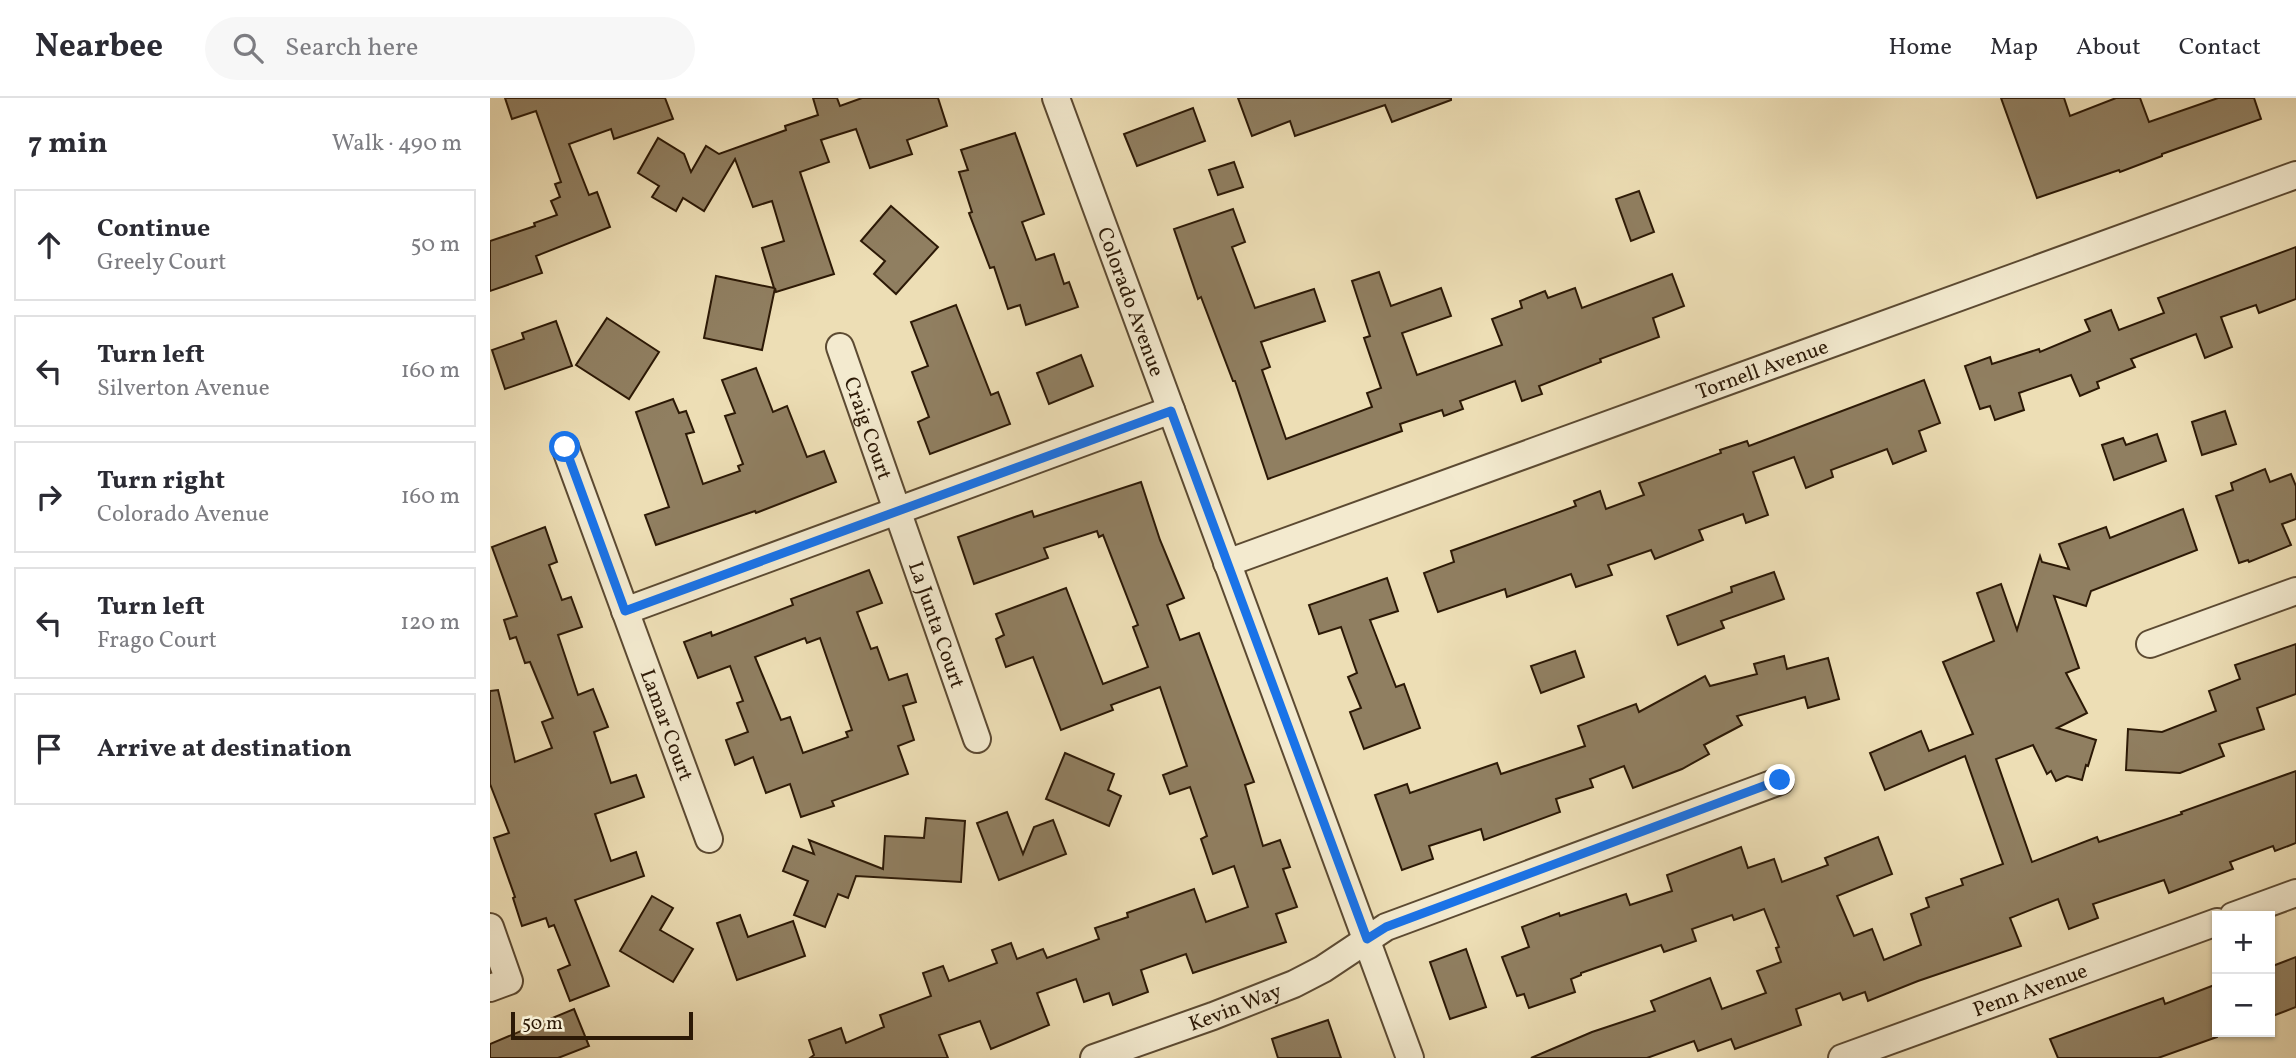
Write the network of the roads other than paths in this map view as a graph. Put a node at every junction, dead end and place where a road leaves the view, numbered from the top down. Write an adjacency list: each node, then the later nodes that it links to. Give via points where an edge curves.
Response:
1 (1065, 100): 4 (street, Colorado Avenue)
2 (2296, 176): 7 (street, Tornell Avenue)
3 (840, 347): 6 (street, Craig Court)
4 (1171, 411): 6 (street); 7 (street, Colorado Avenue)
5 (565, 447): 9 (street, Lamar Court)
6 (897, 511): 9 (street); 11 (street, La Junta Court)
7 (1227, 563): 18 (street, Colorado Avenue)
8 (2296, 591): 10 (street)
9 (625, 611): 13 (street, Lamar Court)
10 (2150, 644)
11 (977, 739)
12 (1780, 780): 18 (street, Kevin Way, via 1386,927)
13 (709, 839)
14 (2296, 893): 15 (street)
15 (2247, 911)
16 (2212, 924): 22 (street, Penn Avenue)
17 (490, 928): 19 (street, via 509,981)
18 (1367, 939): 20 (street, Kevin Way, via 1294,984); 21 (street, Colorado Avenue)
19 (490, 988)
20 (1094, 1058)
21 (1410, 1058)
22 (1842, 1058)

